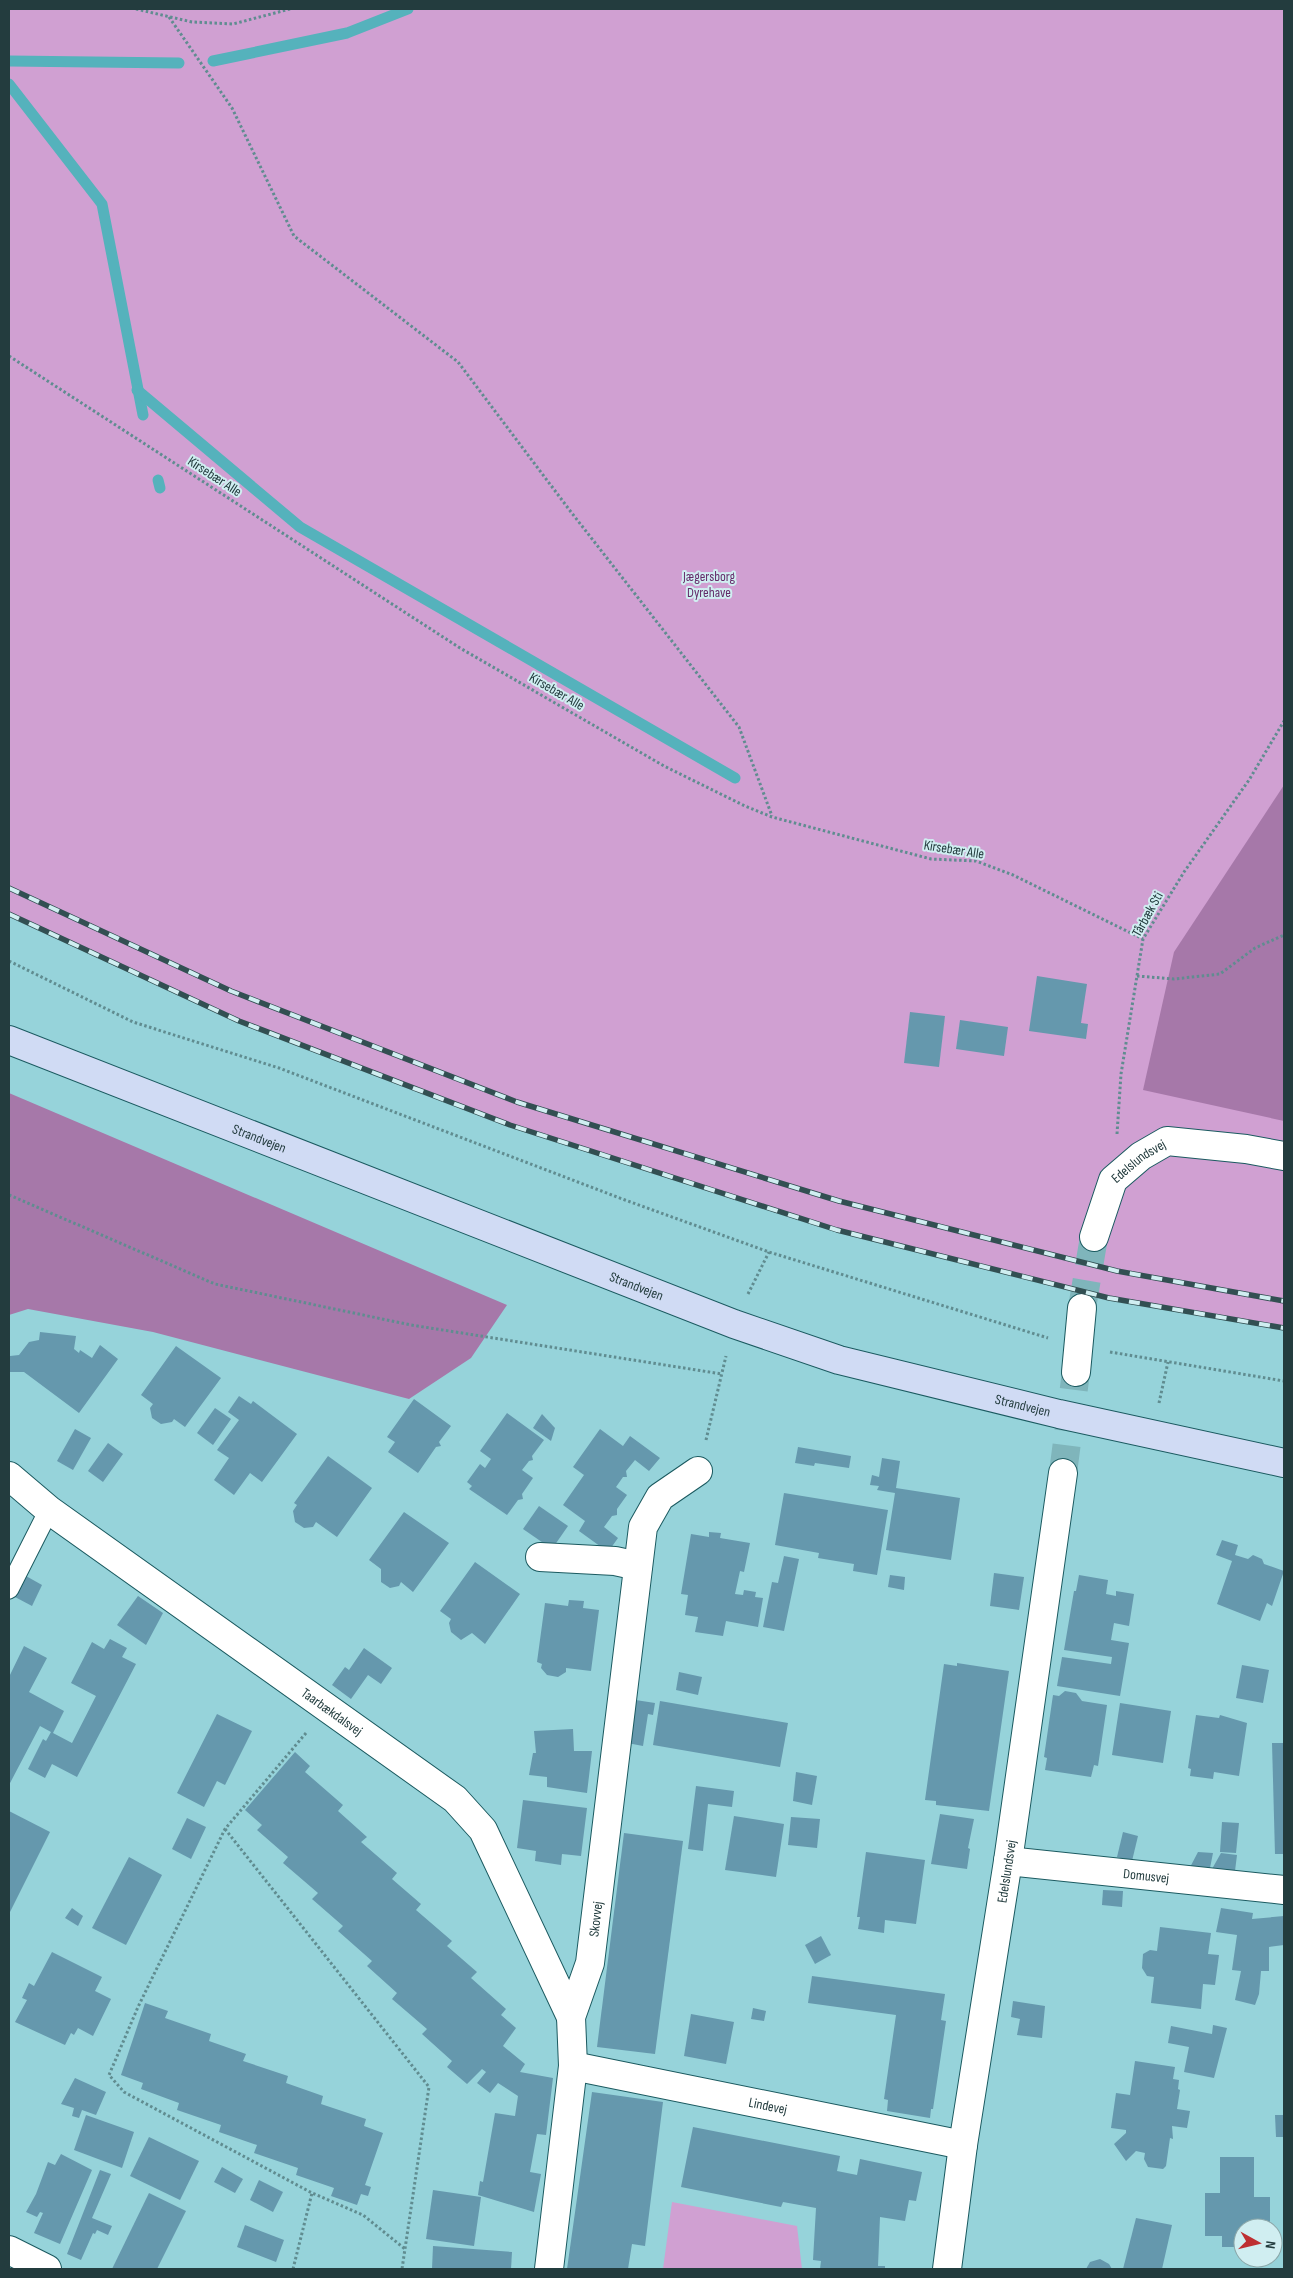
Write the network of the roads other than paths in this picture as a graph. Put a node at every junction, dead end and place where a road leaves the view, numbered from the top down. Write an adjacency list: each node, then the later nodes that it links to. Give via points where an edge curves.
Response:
1 (9, 1040): 6 (main road, Strandvejen, via 734,1324 838,1360 1059,1414)
2 (1284, 1156): 3 (street, Edelslundsvej, via 1167,1142 1141,1156 1113,1180)
3 (1094, 1237)
4 (1082, 1308): 5 (street)
5 (1076, 1372)
6 (1284, 1463)
7 (698, 1471): 12 (street, Skovvej, via 660,1497 643,1527)
8 (1063, 1473): 14 (street, Edelslundsvej)
9 (9, 1476): 10 (street, Taarbækdalsvej)
10 (49, 1510): 13 (lane); 16 (street, Taarbækdalsvej, via 455,1799 483,1830)
11 (540, 1557): 12 (street, via 615,1561)
12 (638, 1566): 16 (street, Skovvej, via 590,1964)
13 (9, 1589)
14 (1008, 1861): 15 (street, Domusvej); 18 (street, Edelslundsvej)
15 (1284, 1890)
16 (571, 2017): 17 (street, Skovvej)
17 (574, 2066): 18 (street, Lindevej); 21 (street, Skovvej)
18 (963, 2145): 22 (street, Edelslundsvej)
19 (9, 2250): 20 (street)
20 (38, 2267)
21 (549, 2269)
22 (948, 2269)

